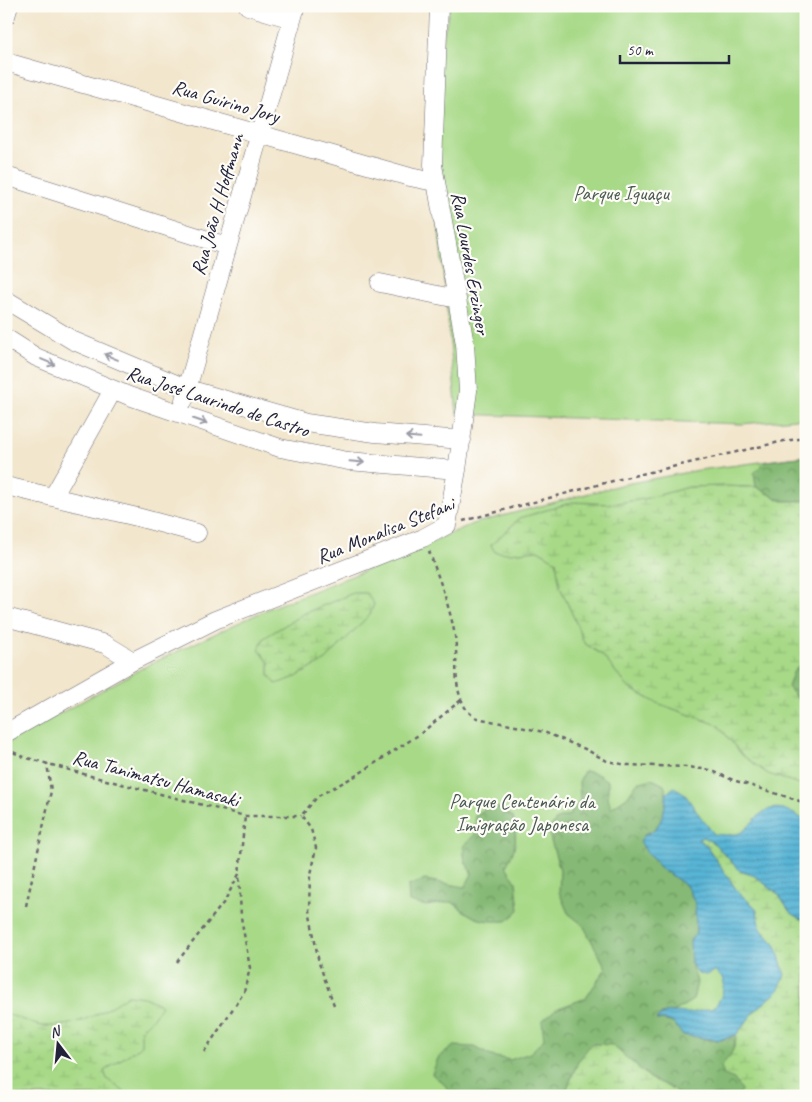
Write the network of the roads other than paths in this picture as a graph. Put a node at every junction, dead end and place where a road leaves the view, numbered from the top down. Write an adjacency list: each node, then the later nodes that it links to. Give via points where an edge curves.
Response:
1 (9, 6): 5 (street)
2 (248, 6): 4 (street)
3 (439, 6): 9 (street, Rua Lourdes Erzinger)
4 (294, 13): 7 (street, Rua João H Hoffmann)
5 (6, 16)
6 (6, 62): 7 (street, Rua Guirino Jory)
7 (260, 133): 9 (street, Rua Guirino Jory); 10 (street, Rua João H Hoffmann)
8 (6, 176): 10 (street)
9 (434, 182): 12 (street, Rua Lourdes Erzinger)
10 (227, 246): 15 (street, Rua João H Hoffmann)
11 (380, 283): 12 (street)
12 (457, 299): 18 (street, Rua Lourdes Erzinger, via 468,391)
13 (6, 300): 15 (street, Rua José Laurindo de Castro, one-way to 13, via 74,341)
14 (6, 338): 16 (street, Rua José Laurindo de Castro, one-way to 16, via 36,357)
15 (188, 389): 17 (street, Rua João H Hoffmann); 18 (street, Rua José Laurindo de Castro, one-way to 15, via 306,423)
16 (113, 390): 17 (street, Rua José Laurindo de Castro); 21 (street)
17 (179, 413): 19 (street, Rua José Laurindo de Castro, one-way to 19, via 280,448 348,461)
18 (462, 440): 19 (street, Rua Lourdes Erzinger)
19 (457, 470): 22 (street, Rua Lourdes Erzinger)
20 (6, 486): 21 (street)
21 (53, 497): 23 (street)
22 (447, 525): 25 (street, Rua Monalisa Stefani, via 424,538 215,620)
23 (197, 533)
24 (6, 617): 25 (street, via 105,644)
25 (133, 661): 26 (street, Rua Monalisa Stefani)
26 (6, 733)

